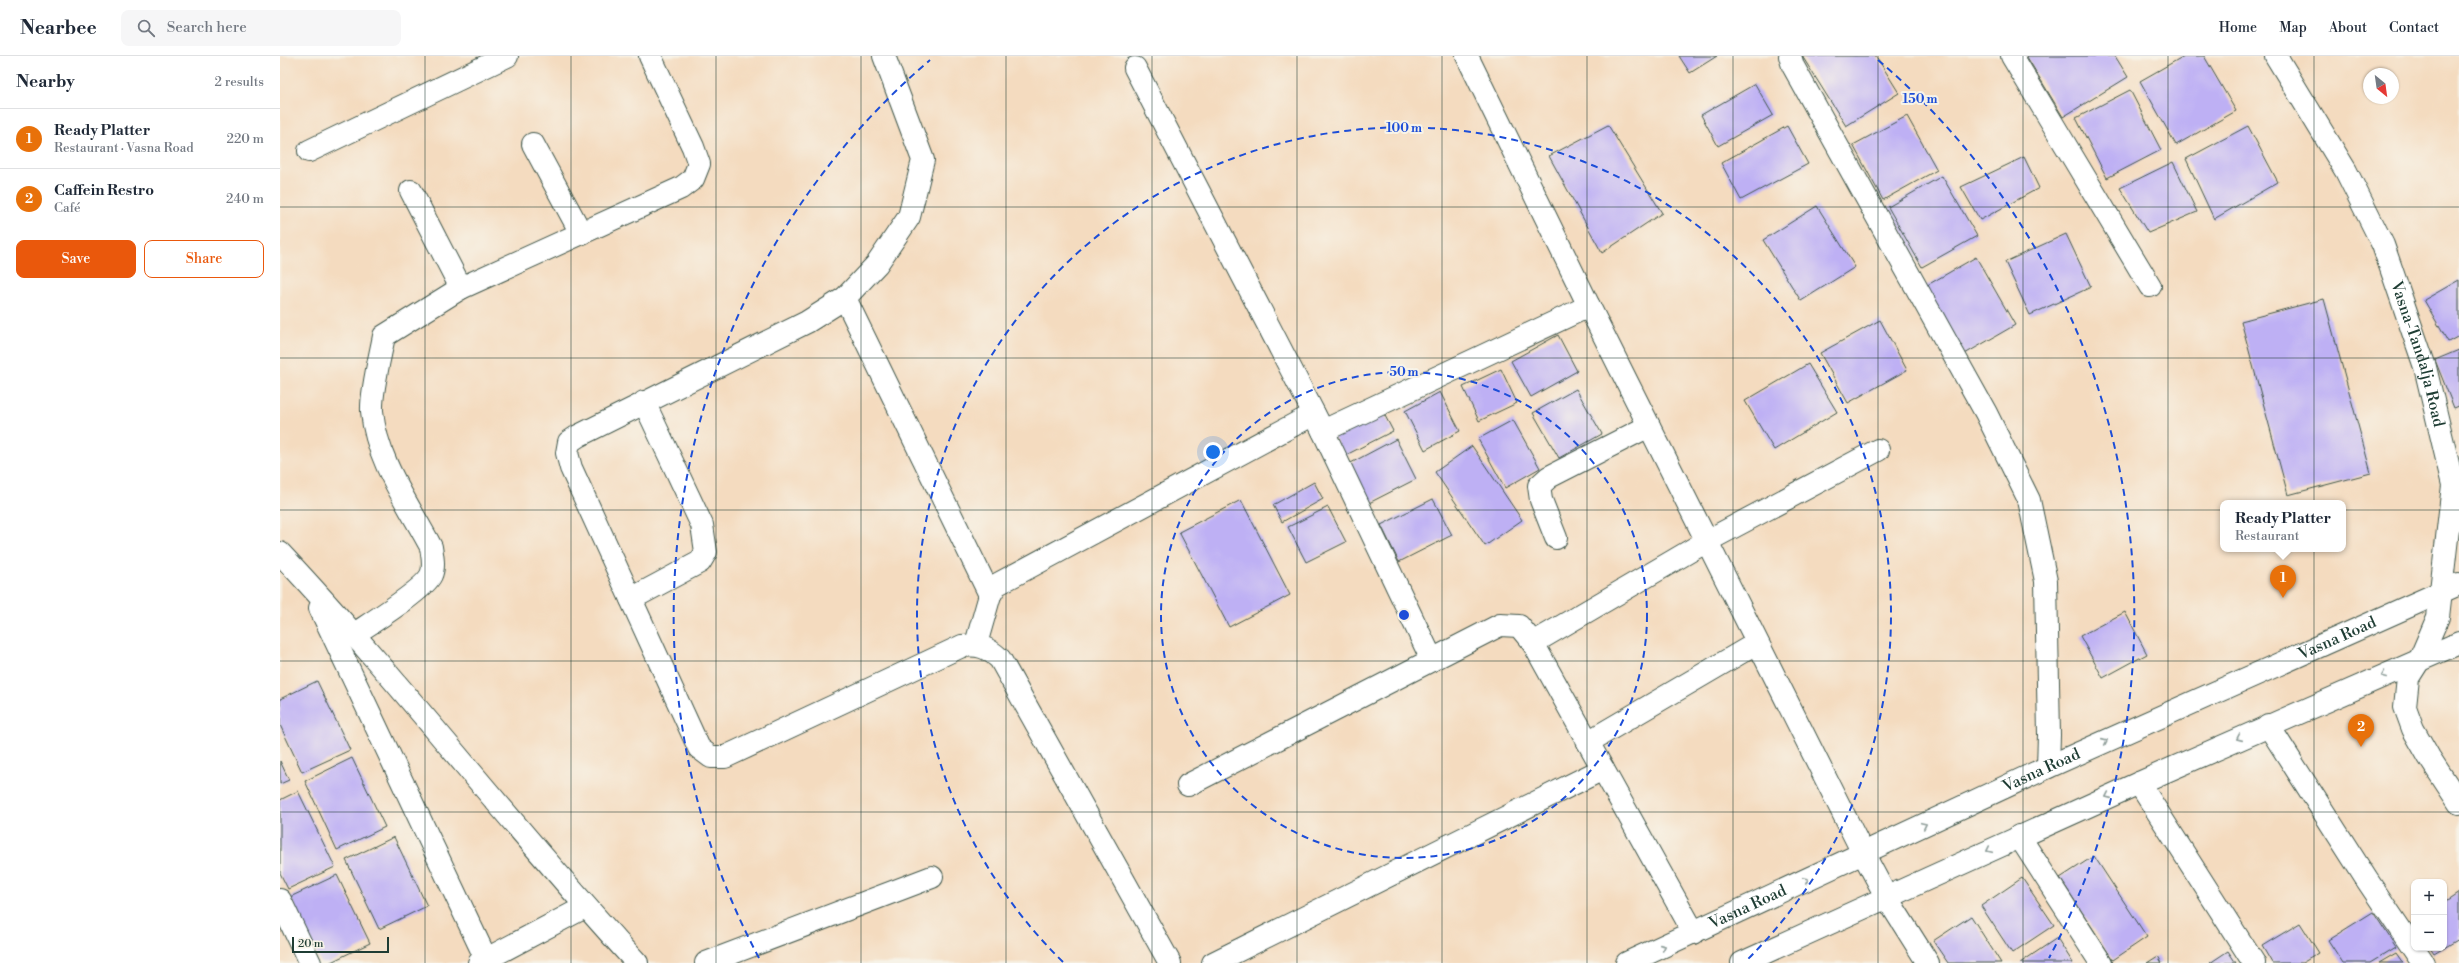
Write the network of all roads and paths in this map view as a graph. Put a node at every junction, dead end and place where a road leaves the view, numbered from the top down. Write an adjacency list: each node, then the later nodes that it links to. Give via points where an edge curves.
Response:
1 (507, 56): 10 (street)
2 (650, 56): 12 (street, via 699,164 693,179 681,188)
3 (884, 56): 15 (street, via 923,160 909,217 877,264)
4 (1467, 56): 16 (street)
5 (1790, 56): 37 (street, via 1793,66 1986,413 2029,500 2046,581)
6 (2012, 56): 13 (street)
7 (2276, 56): 25 (street, Vasna-Tandalja Road, via 2346,171 2383,245 2425,366 2453,485)
8 (1134, 68): 18 (street)
9 (533, 144): 12 (street)
10 (309, 151)
11 (411, 191): 14 (street)
12 (581, 234): 14 (street)
13 (2150, 286)
14 (461, 288): 28 (street, via 384,336 372,410 376,438 388,467 431,547 433,560 431,575 422,586)
15 (845, 298): 17 (street, via 807,322); 26 (street)
16 (1589, 306): 18 (street); 19 (street)
17 (644, 402): 27 (street, via 702,525 706,552 700,562); 27 (street, via 578,436 569,442 567,453 571,468)
18 (1319, 423): 26 (street, via 996,585); 34 (street)
19 (1649, 426): 21 (street, via 1549,477 1539,486 1541,500); 22 (street)
20 (1878, 450): 22 (street)
21 (1556, 538)
22 (1706, 542): 29 (street); 30 (street)
23 (280, 553): 24 (street)
24 (308, 583): 28 (street); 49 (street)
25 (2449, 587): 33 (street, Vasna-Tandalja Road); 37 (street, Vasna Road, one-way to 25)
26 (990, 594): 32 (street)
27 (631, 599): 32 (street, via 699,748 711,757 725,757 962,646)
28 (353, 635): 47 (street)
29 (1533, 643): 34 (street, via 1519,626 1500,625); 36 (street)
30 (1758, 643): 36 (street); 43 (street)
31 (2459, 643): 33 (street)
32 (976, 644): 54 (street, via 989,649 1000,659)
33 (2420, 659): 35 (street, one-way to 35); 41 (street, Vasna-Tandalja Road, via 2408,678 2405,707 2413,729)
34 (1432, 660): 40 (street)
35 (2268, 725): 39 (street, one-way to 39); 60 (street)
36 (1588, 742): 38 (street)
37 (2048, 767): 43 (street, Vasna Road, one-way to 37)
38 (1603, 769): 48 (street); 55 (street)
39 (2139, 782): 42 (street, one-way to 42); 59 (street)
40 (1188, 786)
41 (2459, 803)
42 (2019, 836): 45 (street, one-way to 45); 58 (street)
43 (1863, 853): 45 (street); 48 (street, Vasna Road, one-way to 43)
44 (932, 877): 53 (street)
45 (1887, 898): 50 (street); 57 (street)
46 (280, 900): 51 (street)
47 (585, 907): 49 (street); 52 (street)
48 (1694, 933): 56 (street, Vasna Road, one-way to 48)
49 (482, 961)
50 (1753, 961)
51 (310, 963)
52 (636, 963)
53 (706, 963)
54 (1170, 963)
55 (1213, 963)
56 (1627, 963)
57 (1928, 963)
58 (2101, 963)
59 (2254, 963)
60 (2423, 963)

